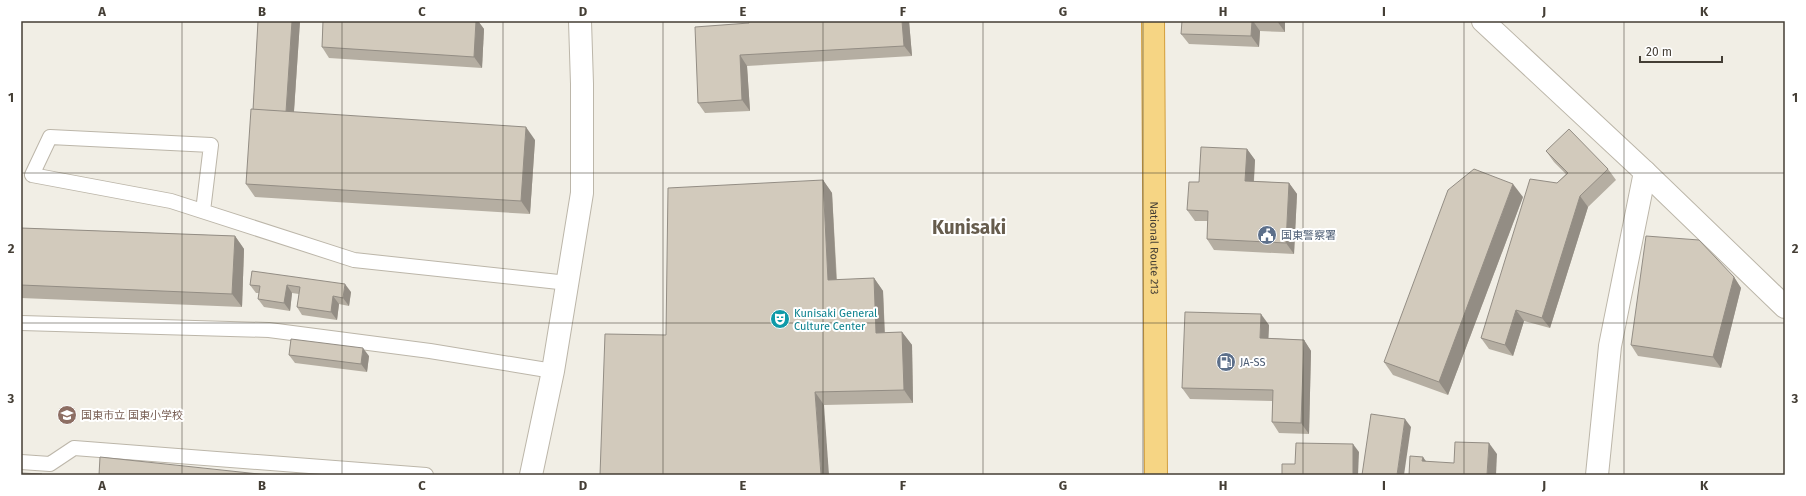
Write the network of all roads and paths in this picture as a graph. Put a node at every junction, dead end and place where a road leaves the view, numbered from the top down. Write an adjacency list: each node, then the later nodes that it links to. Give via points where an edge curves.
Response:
1 (580, 21): 6 (street, via 582,193)
2 (1153, 21): 13 (highway, National Route 213)
3 (1483, 21): 4 (street)
4 (1645, 172): 7 (street); 14 (street, via 1610,346)
5 (203, 211): 6 (lane, via 211,145 50,137 32,175 171,201 354,260)
6 (568, 282): 9 (street)
7 (1785, 307)
8 (21, 324): 9 (lane, via 269,330 430,351)
9 (553, 371): 12 (street)
10 (21, 462): 11 (lane, via 50,464 74,448)
11 (426, 475)
12 (531, 475)
13 (1156, 475)
14 (1597, 475)

